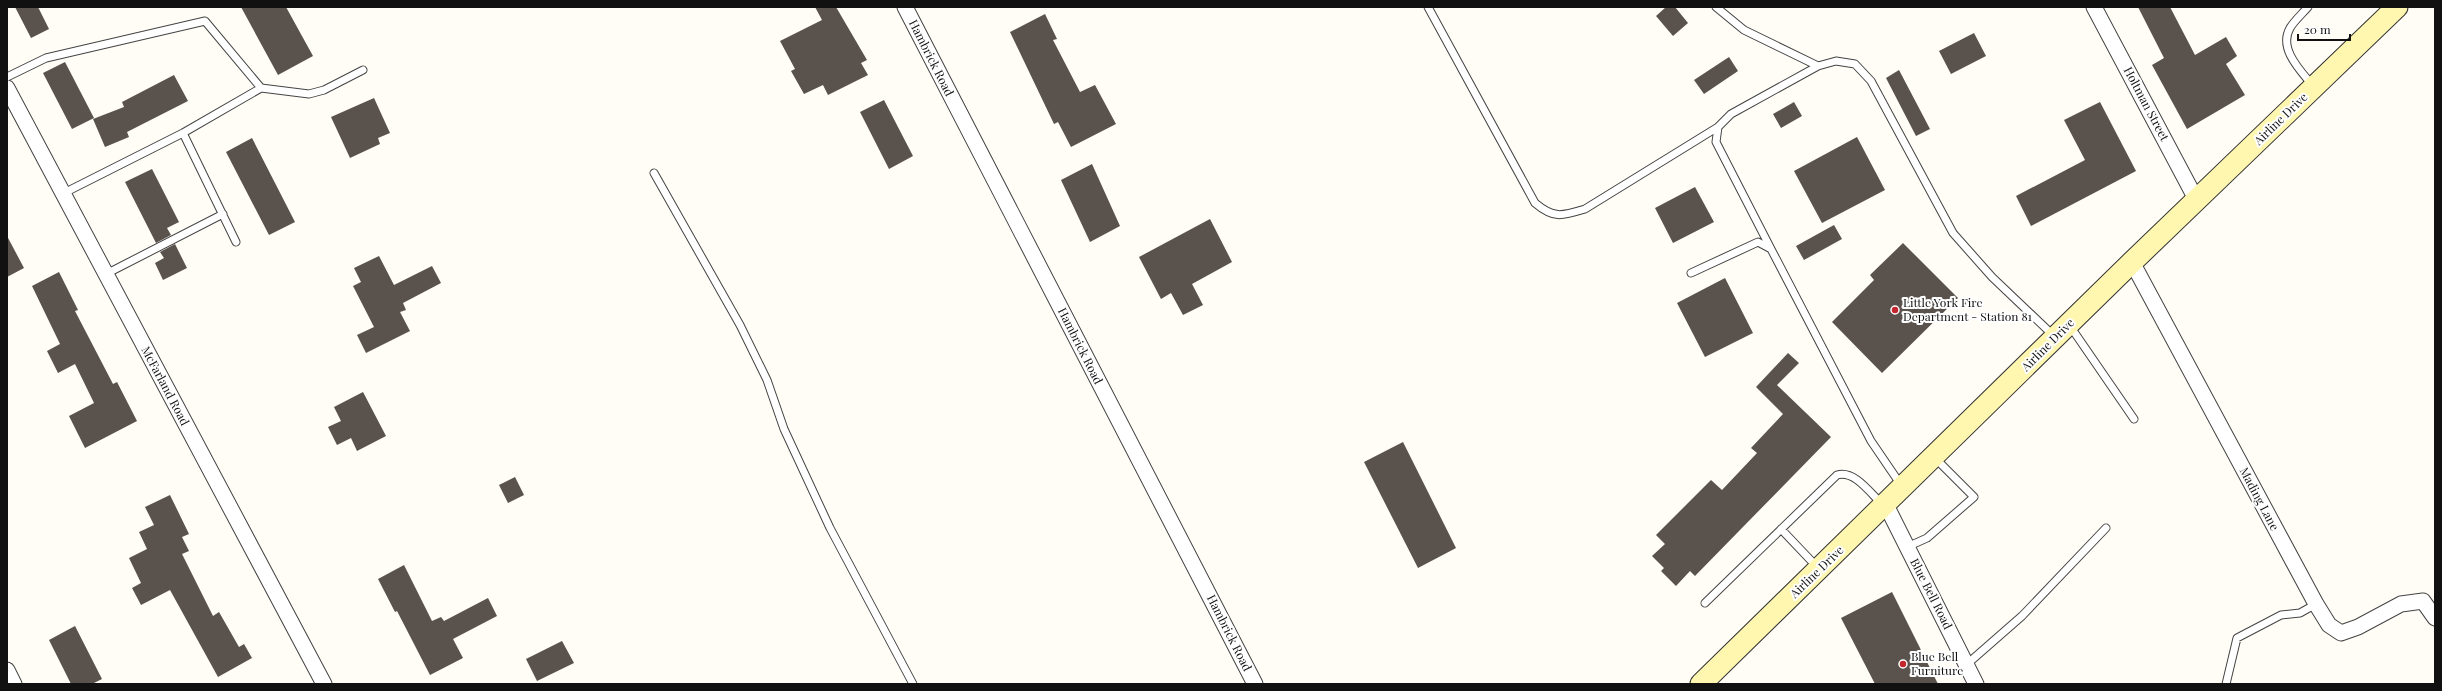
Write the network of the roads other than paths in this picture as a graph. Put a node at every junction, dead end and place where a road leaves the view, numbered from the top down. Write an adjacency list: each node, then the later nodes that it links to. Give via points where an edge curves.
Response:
1 (905, 7): 41 (street, Hambrick Road)
2 (1428, 7): 13 (lane, via 1535,203 1547,213 1565,215 1585,209)
3 (1716, 7): 7 (lane, via 1744,30)
4 (2094, 7): 17 (street, Holtman Street)
5 (2308, 7): 10 (lane, via 2289,29 2286,41 2291,58)
6 (2397, 7): 10 (main road, Airline Drive)
7 (1818, 66): 13 (lane, via 1731,114); 24 (lane, via 1836,61 1855,64 1871,81 1953,233 1992,276)
8 (363, 70): 12 (lane, via 324,90 309,94)
9 (7, 77): 12 (lane, via 46,58 205,22)
10 (2314, 87): 17 (main road, Airline Drive)
11 (7, 88): 16 (street, McFarland Road)
12 (261, 88): 14 (lane)
13 (1718, 127): 20 (lane, via 1716,142)
14 (183, 133): 16 (lane); 18 (lane)
15 (654, 173): 40 (lane, via 740,325 767,380 784,430 830,528)
16 (64, 194): 23 (street, McFarland Road)
17 (2197, 201): 21 (main road, Airline Drive)
18 (223, 214): 19 (lane); 23 (lane)
19 (236, 242)
20 (1771, 249): 22 (lane, via 1758,242); 27 (lane, via 1871,441)
21 (2132, 262): 24 (main road, Airline Drive); 34 (street, Mading Lane)
22 (1690, 273)
23 (106, 274): 39 (street, McFarland Road)
24 (2062, 331): 25 (lane); 26 (main road, Airline Drive)
25 (2134, 419)
26 (1934, 457): 27 (main road, Airline Drive); 31 (lane, via 1974,497 1927,538)
27 (1903, 488): 28 (main road, Airline Drive)
28 (1885, 506): 30 (lane, via 1852,476 1845,473 1837,475); 31 (street, Blue Bell Road); 32 (main road, Airline Drive)
29 (2106, 528): 36 (lane, via 2022,616)
30 (1781, 529): 32 (lane); 33 (lane)
31 (1907, 547): 36 (street, Blue Bell Road)
32 (1820, 569): 42 (main road, Airline Drive)
33 (1706, 603)
34 (2316, 604): 35 (street, Mading Lane, via 2329,625 2341,633 2401,604 2423,601); 44 (lane, via 2300,613 2282,615 2237,638)
35 (2435, 618)
36 (1966, 665): 43 (street, Blue Bell Road)
37 (7, 670): 38 (street)
38 (14, 684)
39 (324, 684)
40 (913, 684)
41 (1255, 684)
42 (1701, 684)
43 (1976, 684)
44 (2226, 684)

